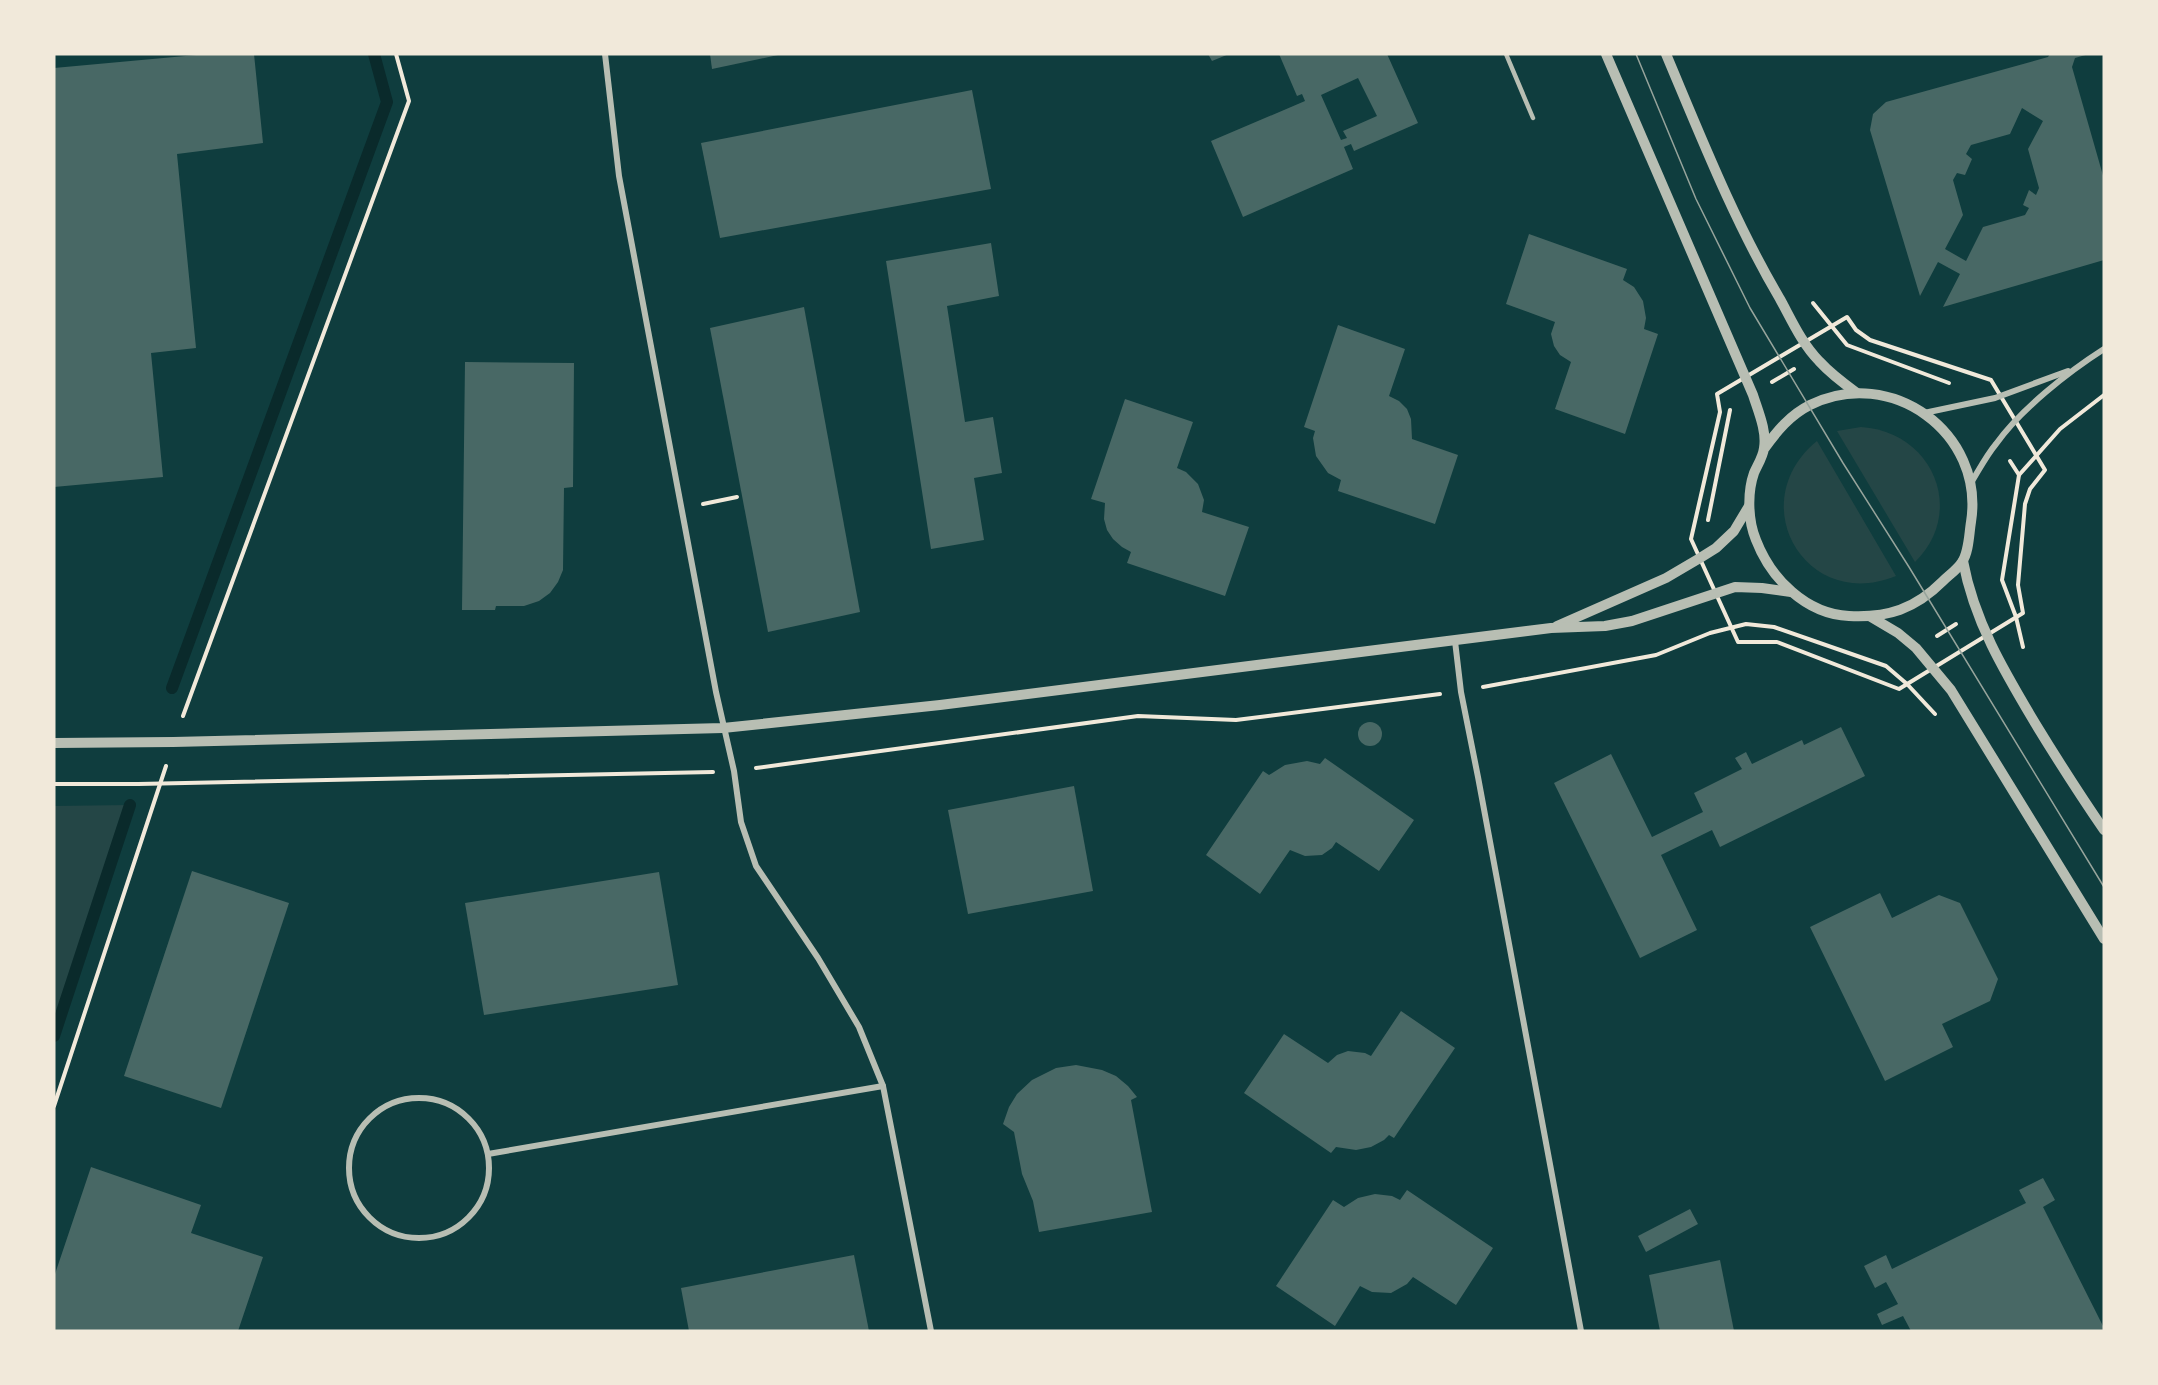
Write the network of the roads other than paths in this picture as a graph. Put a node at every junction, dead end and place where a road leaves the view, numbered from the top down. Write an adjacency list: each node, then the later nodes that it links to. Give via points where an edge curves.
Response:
1 (605, 54): 18 (street, via 619,176)
2 (1506, 54): 5 (lane)
3 (1606, 54): 10 (street, via 1753,395 1762,423)
4 (1666, 54): 8 (street, via 1736,219 1805,342 1817,359)
5 (1533, 118)
6 (2104, 349): 7 (street)
7 (2071, 370): 9 (street, via 2001,396); 11 (street, via 1997,442)
8 (1857, 393): 9 (street, via 1881,395); 10 (street, via 1809,405 1792,417)
9 (1924, 413): 11 (street, via 1946,432)
10 (1764, 449): 12 (street, via 1753,477)
11 (1971, 483): 13 (street, via 1973,510)
12 (1749, 506): 14 (street, via 1755,538 1769,568); 16 (street, via 1734,531 1700,558 1666,578)
13 (1963, 561): 15 (street, via 1926,597 1890,614); 20 (street, via 1977,612 2001,667)
14 (1791, 592): 15 (street, via 1815,607 1843,616); 16 (street, via 1735,587 1632,621)
15 (1871, 617): 21 (street, via 1916,648 1951,690)
16 (1551, 628): 17 (street)
17 (1455, 641): 18 (street); 25 (street, via 1461,692)
18 (723, 728): 19 (street); 22 (street, via 741,822 756,866 859,1027)
19 (54, 743)
20 (2104, 830)
21 (2104, 939)
22 (883, 1086): 23 (street); 24 (street)
23 (488, 1154): 23 (street, via 480,1134 466,1116 448,1104 405,1099 367,1121 355,1140 350,1161 351,1183 358,1203 372,1220 411,1238 433,1237 454,1230 471,1216 483,1197 489,1176)
24 (931, 1331)
25 (1581, 1331)

